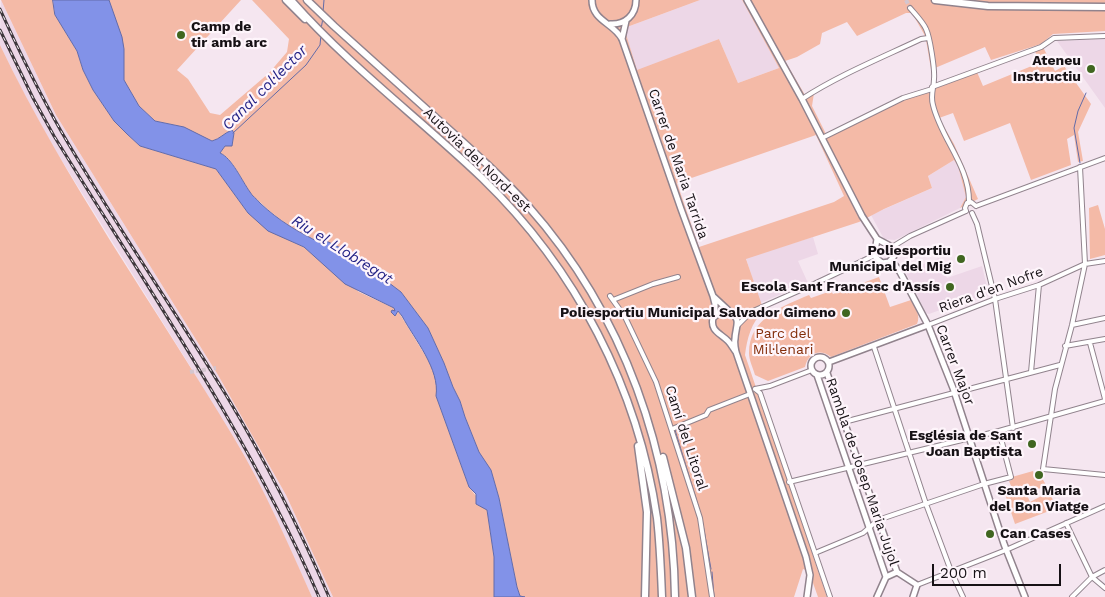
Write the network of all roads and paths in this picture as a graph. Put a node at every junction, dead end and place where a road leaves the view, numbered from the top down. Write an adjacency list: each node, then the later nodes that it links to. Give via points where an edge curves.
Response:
1 (286, 0): 10 (highway)
2 (291, 0): 10 (highway, Autovia del Nord-est)
3 (307, 0): 64 (highway, Autovia del Nord-est, via 484,162 542,223 576,268 609,324)
4 (592, 0): 12 (street, via 595,13)
5 (636, 0): 11 (street, via 634,12)
6 (747, 0): 17 (street)
7 (935, 0): 8 (highway, via 988,6)
8 (1105, 7)
9 (910, 8): 14 (street, via 926,29)
10 (300, 12): 66 (highway, Autovia del Nord-est, via 481,177 535,235 569,282 597,330)
11 (626, 20): 12 (street, via 617,24); 15 (street)
12 (607, 23): 15 (street, via 618,31)
13 (1105, 36): 16 (street, via 1054,38 1041,47)
14 (928, 38): 16 (street, via 934,71); 17 (street, via 860,68)
15 (622, 39): 35 (street, Carrer de Maria Tarrida)
16 (932, 88): 18 (street, via 903,98); 21 (street, via 934,110 964,170)
17 (802, 99): 18 (street)
18 (822, 138): 25 (street)
19 (1105, 158): 20 (street)
20 (1080, 167): 22 (street); 32 (street)
21 (969, 203): 22 (street); 23 (street)
22 (976, 206): 24 (street)
23 (966, 211): 24 (street); 28 (street)
24 (972, 213): 36 (street)
25 (877, 239): 26 (street); 27 (street)
26 (886, 243): 27 (street); 28 (street)
27 (876, 247): 29 (street)
28 (892, 247): 30 (street, via 894,254)
29 (875, 255): 30 (street, via 881,262); 38 (street)
30 (891, 260): 41 (street, Carrer Major)
31 (1105, 260): 32 (street, Riera d'en Nofre)
32 (1085, 264): 34 (street, Riera d'en Nofre); 42 (street)
33 (678, 277): 69 (street, Camí del Litoral, via 612,298 646,358)
34 (1039, 285): 36 (street, Riera d'en Nofre); 53 (street)
35 (713, 296): 37 (street, Carrer de Maria Tarrida); 39 (street, Carrer de Maria Tarrida)
36 (995, 300): 41 (street, Riera d'en Nofre); 56 (street)
37 (731, 312): 38 (street); 39 (street, via 721,311); 43 (street, via 737,319)
38 (751, 312): 43 (street)
39 (715, 315): 44 (street, via 713,326)
40 (1105, 318): 42 (street)
41 (928, 325): 48 (street, Riera d'en Nofre); 60 (street, Carrer Major)
42 (1072, 325): 47 (street)
43 (737, 327): 44 (street, via 731,334); 49 (street, via 734,339)
44 (720, 334): 49 (street)
45 (1105, 339): 46 (street)
46 (1090, 343): 47 (street); 62 (street)
47 (1066, 346): 51 (street)
48 (874, 347): 50 (street, Riera d'en Nofre); 63 (street)
49 (736, 352): 59 (street)
50 (829, 362): 52 (street, via 825,358 816,358); 54 (street)
51 (1060, 365): 53 (street); 65 (street)
52 (812, 370): 55 (street); 57 (street)
53 (1031, 372): 56 (street)
54 (827, 373): 55 (street); 67 (street, Rambla de Josep Maria Jujol)
55 (817, 375): 74 (street, Rambla de Josep Maria Jujol)
56 (1007, 378): 60 (street); 68 (street)
57 (763, 388): 58 (street); 61 (street)
58 (755, 389): 59 (street); 61 (street)
59 (749, 391): 69 (street); 98 (street, via 808,565)
60 (955, 392): 63 (street); 71 (street, Carrer Major)
61 (760, 393): 76 (street)
62 (1105, 400): 65 (street)
63 (895, 409): 67 (street); 72 (street)
64 (648, 418): 95 (highway, Autovia del Nord-est, via 666,490); 96 (highway, via 666,466 678,514)
65 (1051, 418): 68 (street); 75 (street, via 1043,469)
66 (635, 420): 93 (highway, via 647,512); 94 (highway, Autovia del Nord-est, via 654,502)
67 (844, 422): 73 (street, Rambla de Josep Maria Jujol)
68 (1012, 428): 70 (street)
69 (672, 429): 97 (street, Camí del Litoral, via 700,518)
70 (999, 432): 71 (street); 77 (street, via 1011,477)
71 (969, 439): 72 (street); 77 (street, Carrer Major)
72 (910, 452): 73 (street); 78 (street)
73 (859, 465): 74 (street); 80 (street, Rambla de Josep Maria Jujol)
74 (848, 468): 76 (street); 82 (street, Rambla de Josep Maria Jujol)
75 (1105, 475)
76 (789, 482): 84 (street)
77 (984, 484): 78 (street); 83 (street, Carrer Major)
78 (926, 504): 80 (street); 86 (street)
79 (1105, 506): 81 (street)
80 (878, 520): 82 (street); 87 (street, Rambla de Josep Maria Jujol)
81 (1066, 523): 83 (street); 89 (street)
82 (869, 527): 84 (street, via 864,533); 88 (street, Rambla de Josep Maria Jujol)
83 (1006, 550): 86 (street); 103 (street, Carrer Major)
84 (815, 553): 99 (street)
85 (1105, 570): 89 (street)
86 (951, 571): 90 (street); 102 (street)
87 (897, 572): 88 (street, Rambla de Josep Maria Jujol); 90 (street, Rambla de Josep Maria Jujol)
88 (886, 576): 100 (street, Rambla de Josep Maria Jujol)
89 (1092, 576): 91 (street); 92 (street)
90 (917, 585): 101 (street)
91 (1105, 588)
92 (1075, 596)
93 (645, 597)
94 (662, 597)
95 (676, 597)
96 (692, 597)
97 (712, 597)
98 (807, 597)
99 (830, 597)
100 (878, 597)
101 (913, 597)
102 (963, 597)
103 (1025, 597)

